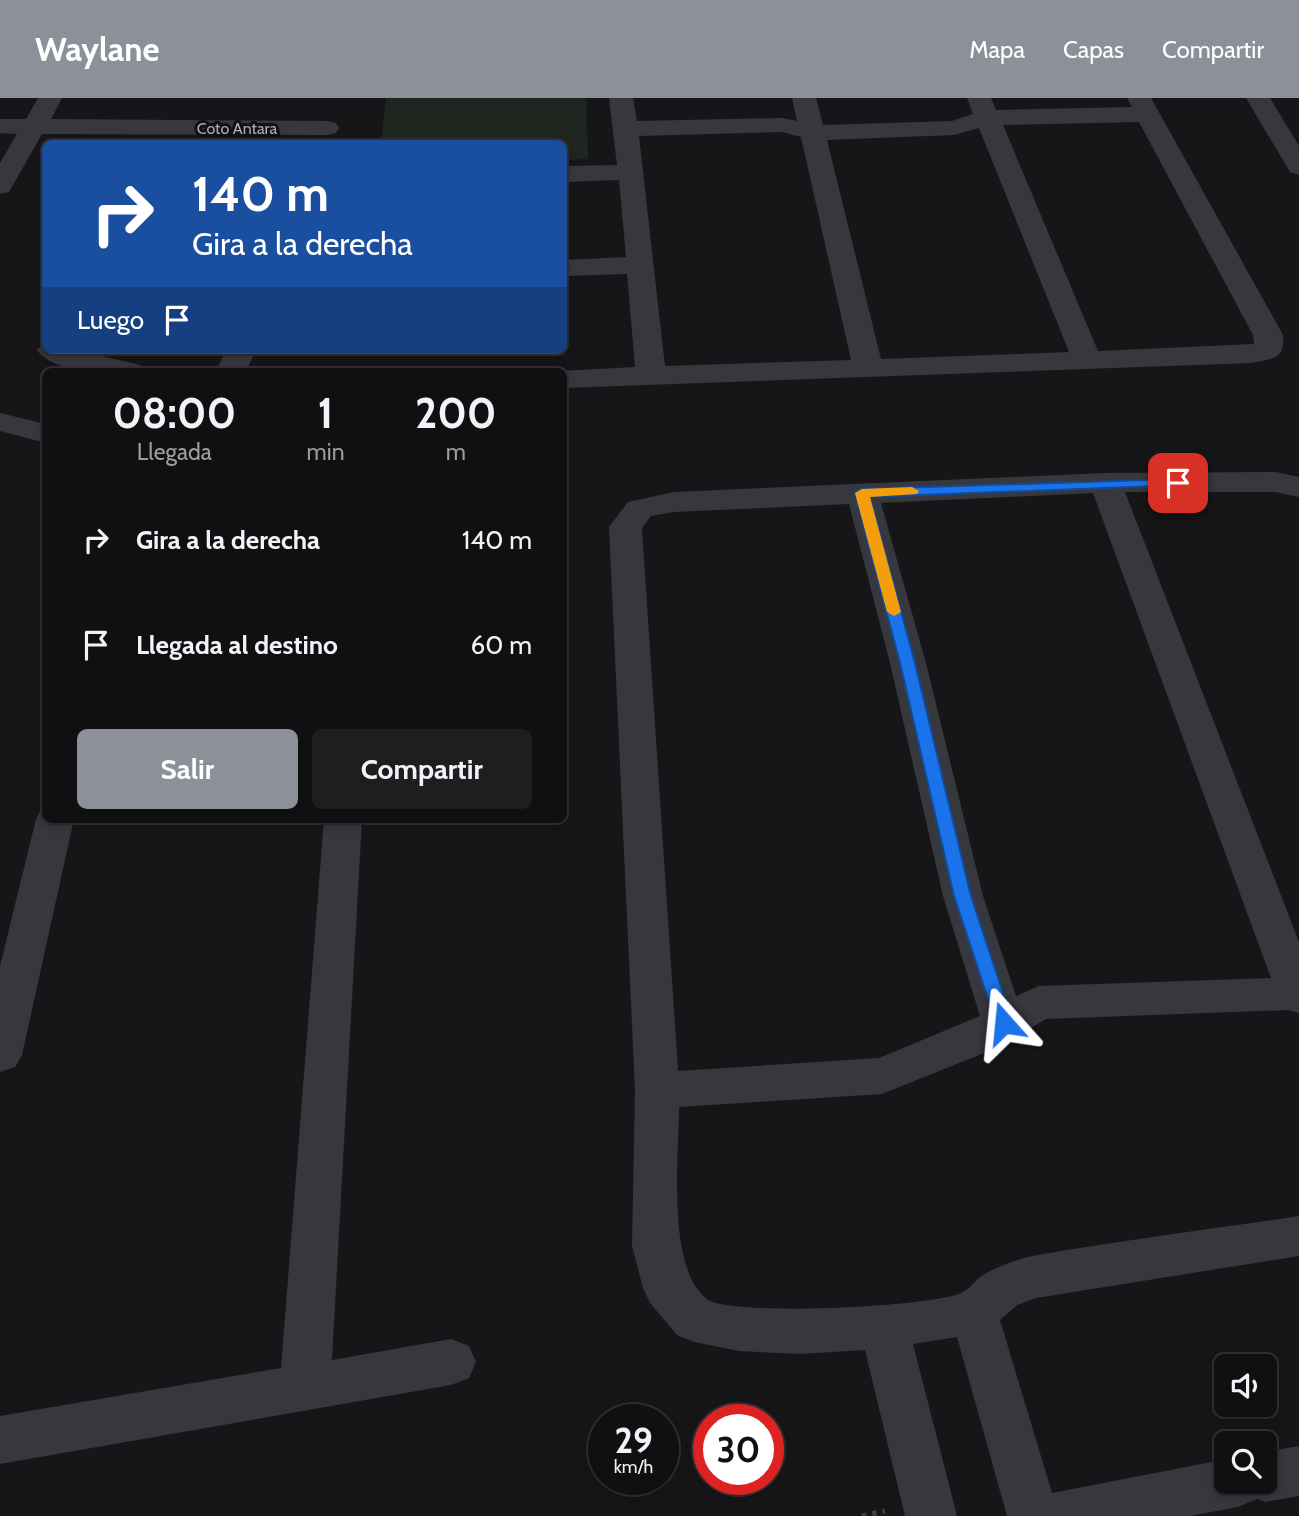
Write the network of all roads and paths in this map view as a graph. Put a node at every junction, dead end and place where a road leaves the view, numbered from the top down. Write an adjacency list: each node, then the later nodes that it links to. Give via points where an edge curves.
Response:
1 (789, 98): 10 (street, via 773,103)
2 (804, 98): 14 (street)
3 (1105, 98): 8 (street)
4 (1258, 98): 16 (street)
5 (49, 99): 6 (street); 12 (street)
6 (76, 101)
7 (240, 104): 13 (street, Coto Antara)
8 (978, 104): 9 (street); 14 (street, via 954,128); 23 (street)
9 (1144, 106): 23 (street, via 1268,335 1269,349 1252,354)
10 (623, 112): 14 (street, via 782,125); 17 (street)
11 (0, 125): 12 (street, Coto Antara)
12 (34, 126): 15 (street, Coto Antara); 19 (street)
13 (328, 126): 15 (street, Coto Antara)
14 (814, 133): 25 (street)
15 (143, 136)
16 (1299, 167)
17 (631, 172): 18 (street); 20 (street)
18 (567, 174)
19 (0, 186)
20 (640, 265): 21 (street); 26 (street)
21 (567, 268)
22 (58, 354): 24 (street)
23 (1087, 359): 25 (street)
24 (116, 368)
25 (868, 368): 26 (street)
26 (651, 376): 27 (street)
27 (567, 379)
28 (0, 422): 29 (street)
29 (42, 433)
30 (1105, 483): 31 (street, via 1276,482); 32 (street); 35 (street)
31 (1299, 486)
32 (862, 493): 36 (street, via 963,896); 38 (street, via 674,502 640,509 625,527)
33 (54, 823): 37 (street)
34 (343, 823): 43 (street)
35 (1298, 995): 36 (street, via 1040,1003)
36 (1004, 1023): 38 (street, via 882,1076)
37 (0, 1055)
38 (657, 1090): 41 (street, via 656,1246 667,1288 694,1320 739,1329 800,1332)
39 (1299, 1236): 40 (street, via 1034,1277 1000,1290)
40 (974, 1313): 41 (street); 49 (street)
41 (884, 1327): 48 (street)
42 (452, 1362): 43 (street)
43 (305, 1388): 44 (street)
44 (0, 1440)
45 (1299, 1471): 46 (street)
46 (1277, 1475)
47 (1214, 1487): 50 (street)
48 (931, 1516)
49 (1032, 1516)
50 (1058, 1516)

